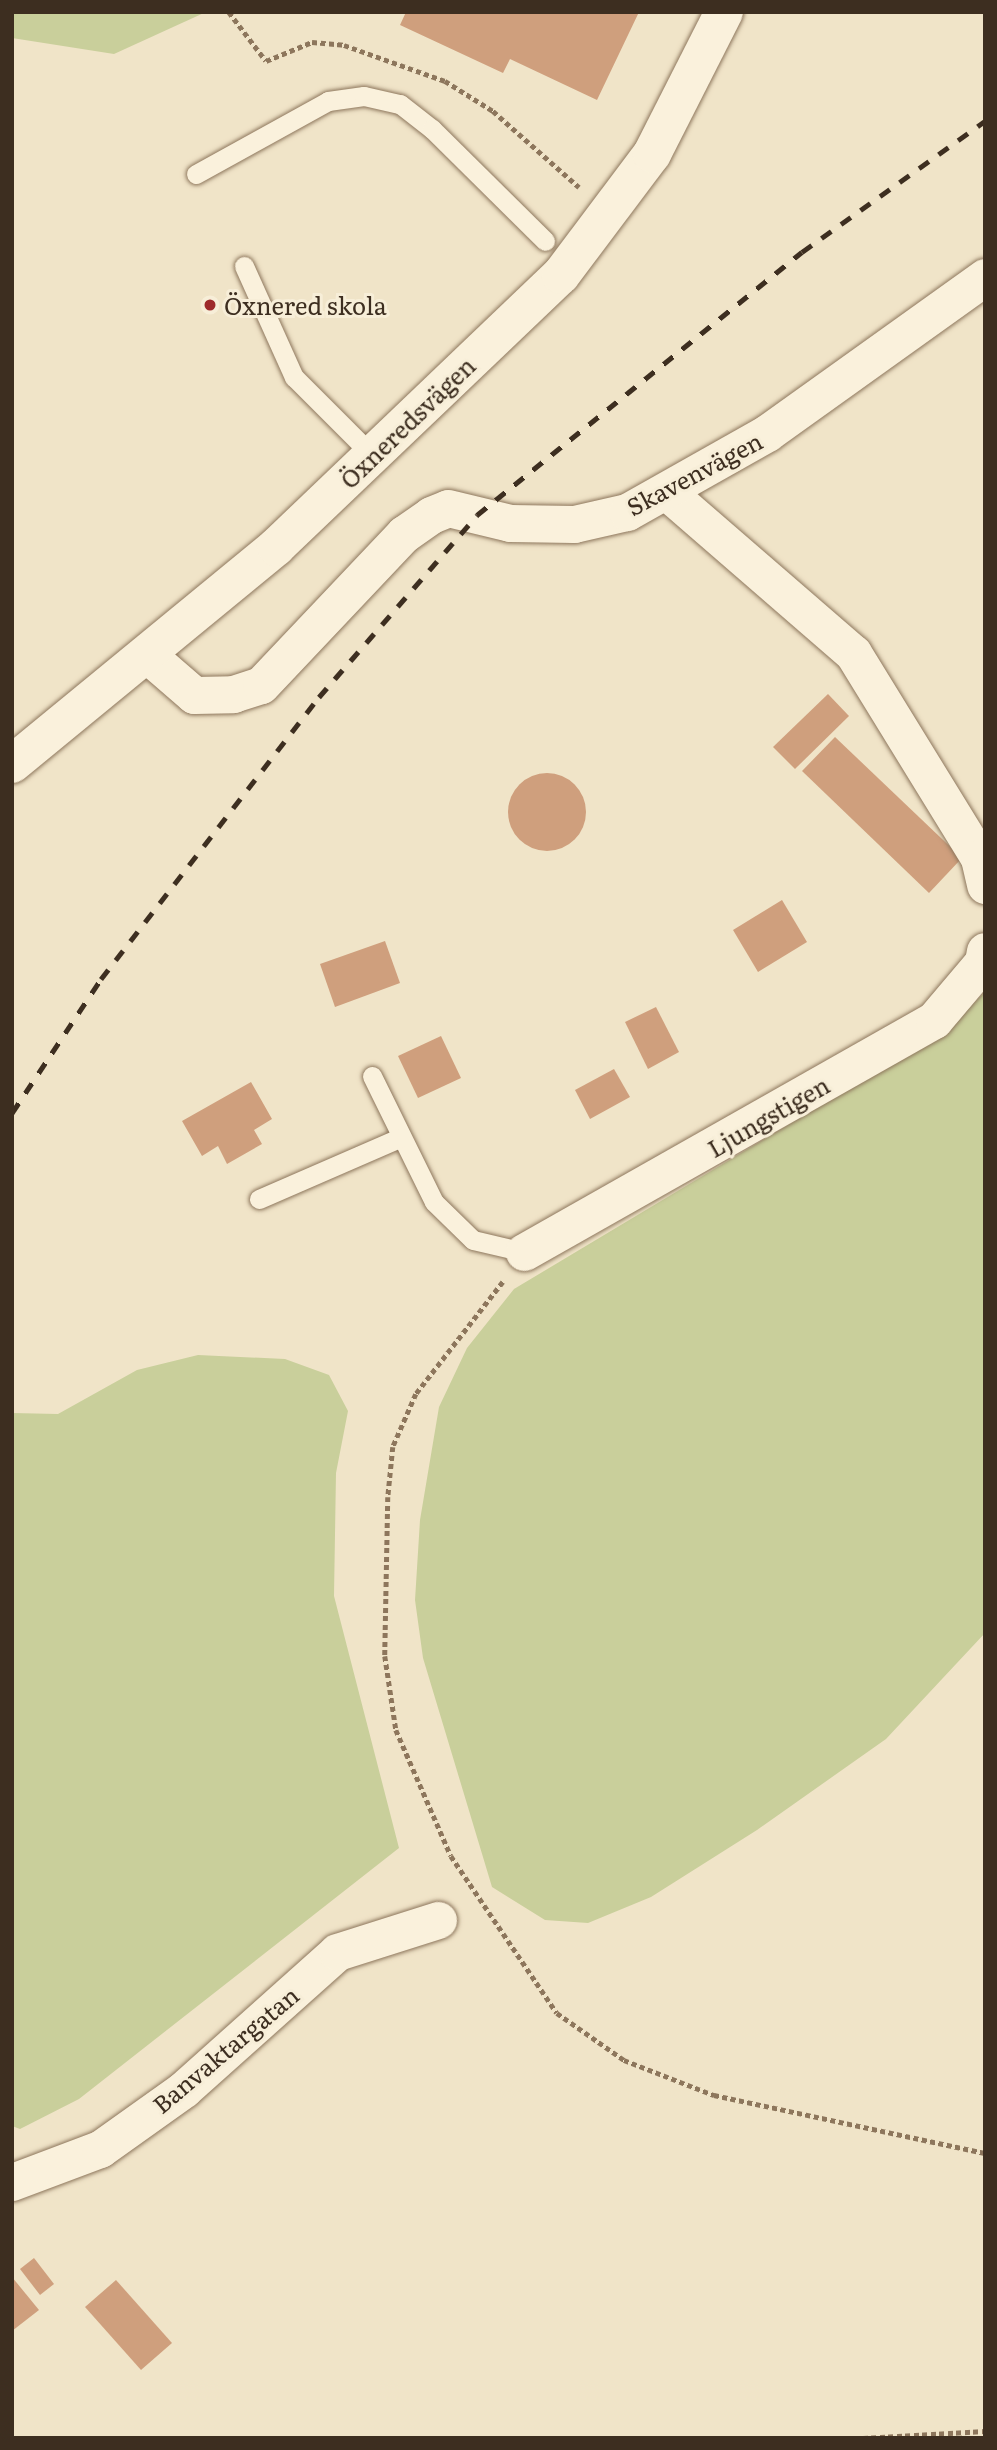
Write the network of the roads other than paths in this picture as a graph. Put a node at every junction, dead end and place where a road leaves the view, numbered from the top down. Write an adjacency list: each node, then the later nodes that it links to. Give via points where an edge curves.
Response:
1 (724, 12): 6 (street, Öxneredsvägen, via 652,154 607,219 561,275)
2 (196, 174): 3 (lane, via 328,101 364,96 400,104 432,129)
3 (545, 241)
4 (244, 266): 6 (lane, via 294,376)
5 (985, 276): 7 (street, Skavenvägen, via 767,433)
6 (372, 455): 8 (street, Öxneredsvägen)
7 (667, 492): 8 (street, Skavenvägen, via 627,512 574,524 510,523 448,508 431,515 404,534 261,685 233,694 194,695); 10 (street, via 853,653 979,858)
8 (150, 657): 9 (street, Öxneredsvägen)
9 (12, 764)
10 (985, 885)
11 (985, 951): 15 (street, Ljungstigen, via 982,962 933,1020)
12 (372, 1076): 13 (lane)
13 (399, 1138): 14 (lane); 15 (lane, via 434,1202 454,1223 473,1240)
14 (259, 1199)
15 (524, 1252)
16 (438, 1920): 17 (street, Banvaktargatan, via 337,1952 184,2089 100,2149)
17 (12, 2182)

